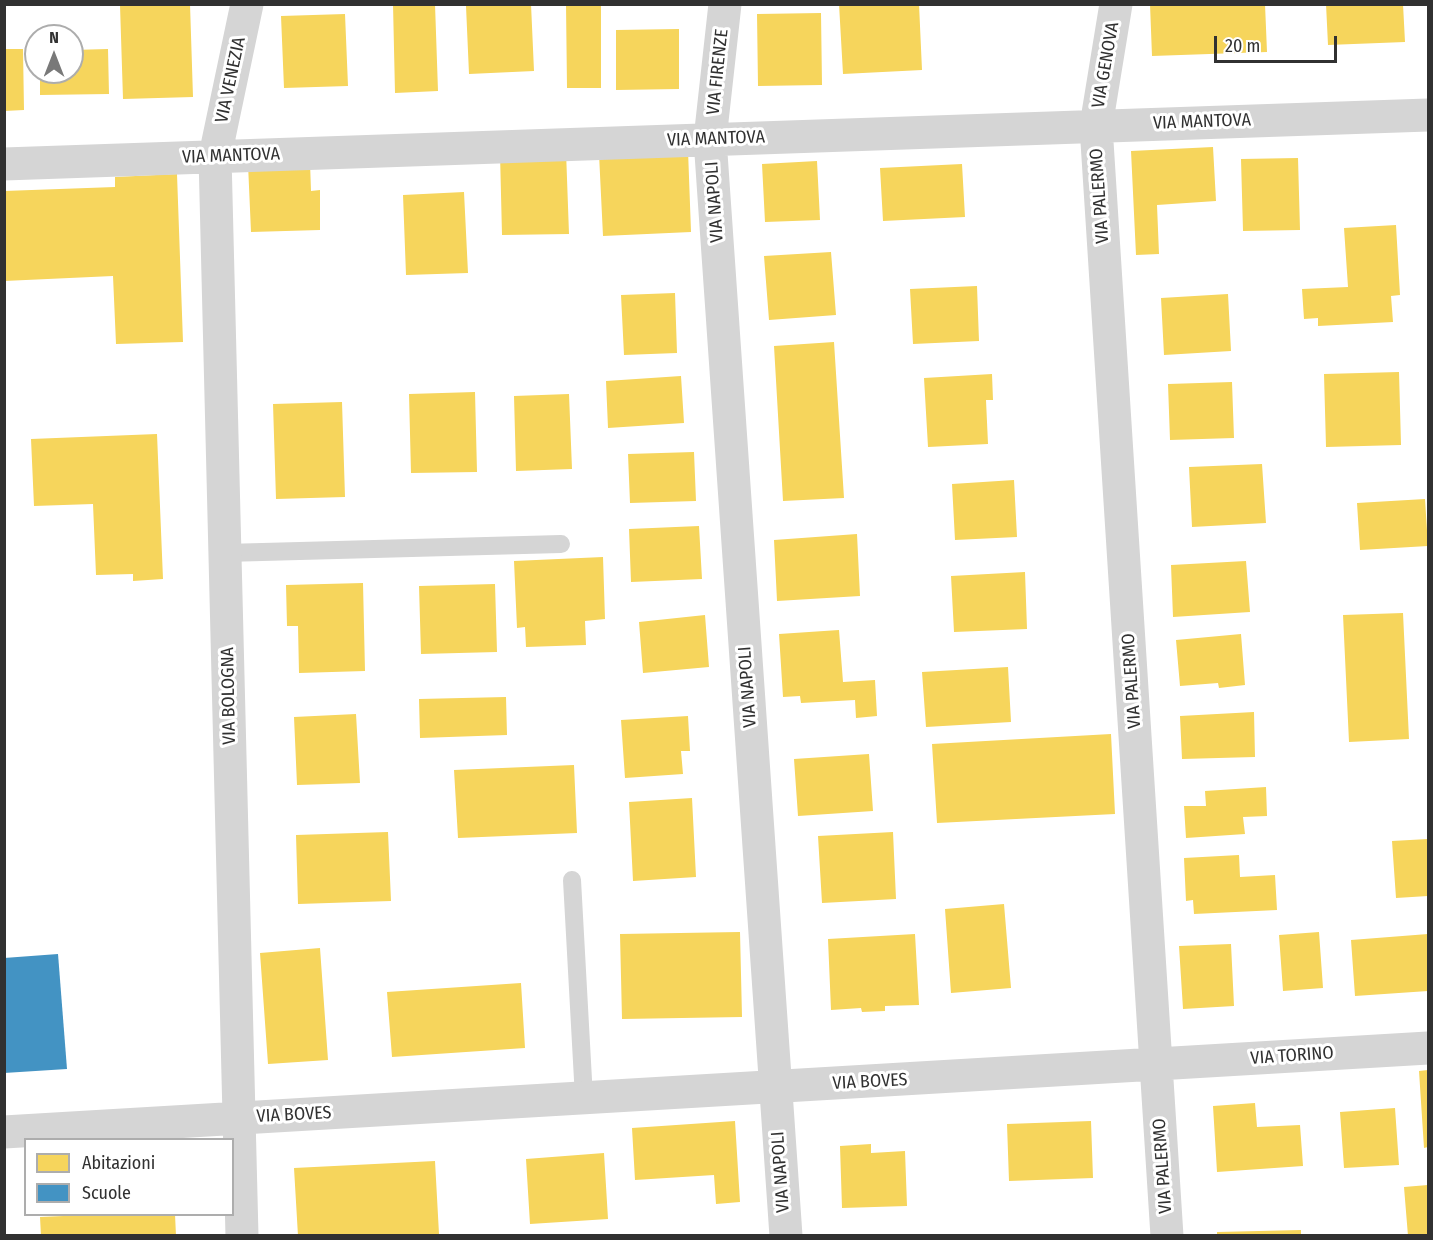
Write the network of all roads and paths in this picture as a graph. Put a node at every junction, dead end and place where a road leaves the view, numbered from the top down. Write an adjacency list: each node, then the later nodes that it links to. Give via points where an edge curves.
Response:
1 (247, 4): 7 (street, VIA VENEZIA)
2 (725, 4): 6 (street, VIA FIRENZE)
3 (1116, 4): 5 (street, VIA GENOVA)
4 (1428, 115): 5 (street, VIA MANTOVA)
5 (1096, 126): 6 (street, VIA MANTOVA); 13 (street, VIA PALERMO)
6 (710, 139): 7 (street, VIA MANTOVA); 14 (street, VIA NAPOLI)
7 (215, 156): 8 (street, VIA MANTOVA); 10 (street, VIA BOLOGNA)
8 (4, 164)
9 (561, 544): 10 (lane)
10 (225, 553): 16 (street, VIA BOLOGNA)
11 (572, 879): 15 (lane)
12 (1428, 1048): 13 (street, VIA TORINO)
13 (1156, 1064): 14 (street, VIA BOVES); 20 (street, VIA PALERMO)
14 (776, 1087): 15 (street, VIA BOVES); 19 (street, VIA NAPOLI)
15 (584, 1098): 16 (street, VIA BOVES)
16 (239, 1118): 17 (street, VIA BOVES); 18 (street, VIA BOLOGNA)
17 (4, 1132)
18 (242, 1236)
19 (786, 1236)
20 (1167, 1236)

